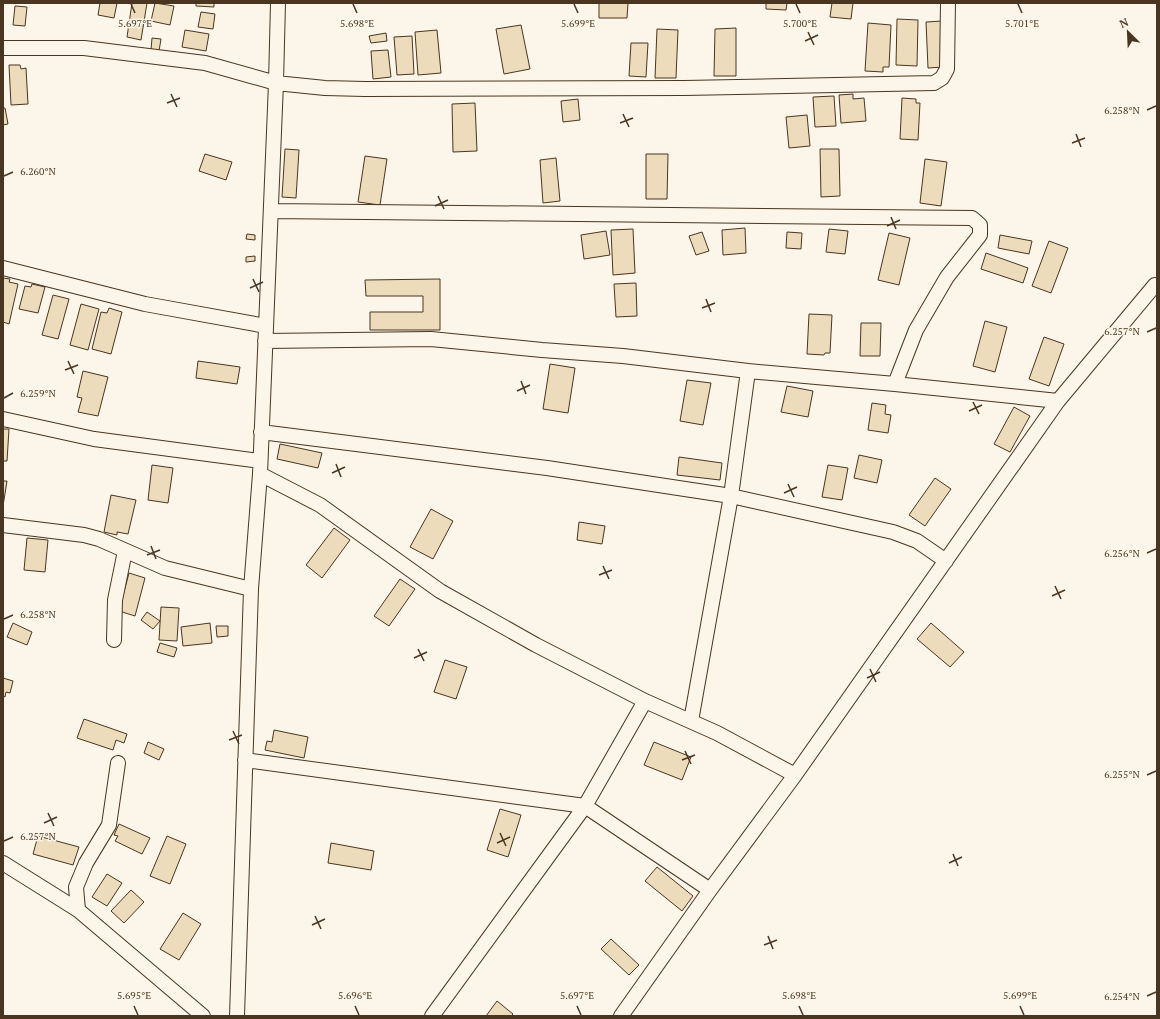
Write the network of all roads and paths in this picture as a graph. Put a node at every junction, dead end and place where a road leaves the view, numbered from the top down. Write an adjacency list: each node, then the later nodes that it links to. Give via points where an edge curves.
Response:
1 (278, 3): 4 (street)
2 (948, 3): 4 (street, via 947,69 942,78 934,83 684,88 403,89 325,88)
3 (3, 48): 4 (street, via 84,48 205,63)
4 (276, 83): 5 (street)
5 (271, 211): 8 (street); 11 (street, via 972,218 980,225 980,235 947,278 916,330)
6 (3, 268): 8 (street, via 145,304)
7 (1155, 285): 12 (street)
8 (266, 326): 9 (street)
9 (265, 341): 10 (street, via 431,339 623,356); 14 (street)
10 (748, 371): 11 (street); 16 (street)
11 (895, 384): 12 (street)
12 (1058, 401): 19 (street)
13 (3, 419): 15 (street, via 94,439)
14 (261, 432): 15 (street); 16 (street, via 547,468)
15 (260, 468): 20 (street); 22 (street, via 320,505 440,591 536,645)
16 (731, 496): 19 (street, via 893,532 917,541); 23 (street)
17 (3, 525): 18 (street, via 84,535)
18 (125, 551): 20 (street, via 165,568); 21 (street, via 115,600)
19 (946, 561): 26 (street)
20 (251, 588): 24 (street)
21 (114, 640)
22 (645, 701): 23 (street); 27 (street)
23 (691, 721): 26 (street)
24 (245, 760): 27 (street); 32 (street)
25 (118, 763): 30 (street, via 109,825 86,863 76,887)
26 (795, 775): 29 (street)
27 (585, 806): 29 (street); 33 (street)
28 (3, 863): 30 (street)
29 (710, 890): 34 (street)
30 (78, 910): 31 (street)
31 (204, 1016)
32 (237, 1016)
33 (432, 1016)
34 (621, 1016)

